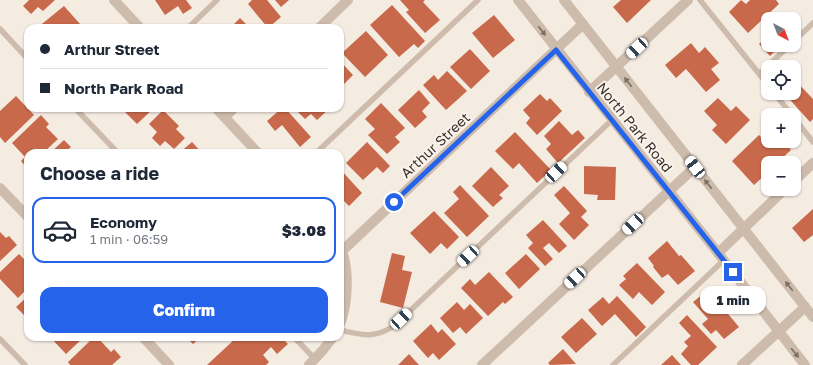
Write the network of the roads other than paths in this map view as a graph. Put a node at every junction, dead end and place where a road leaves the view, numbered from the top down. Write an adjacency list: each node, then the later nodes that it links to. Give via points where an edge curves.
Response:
1 (114, 0): 10 (street)
2 (217, 0): 11 (lane)
3 (348, 0): 12 (street)
4 (478, 0): 34 (lane)
5 (518, 0): 16 (street, North Park Road, one-way to 16)
6 (564, 0): 13 (street, North Park Road)
7 (688, 0): 19 (street)
8 (700, 0): 20 (lane)
9 (813, 23): 15 (lane)
10 (136, 24)
11 (192, 24)
12 (322, 24)
13 (583, 24): 16 (street, Arthur Street); 19 (street, North Park Road)
14 (0, 30): 18 (lane)
15 (801, 34)
16 (556, 50): 22 (street, North Park Road); 43 (street, Arthur Street)
17 (783, 52): 20 (lane)
18 (24, 55)
19 (617, 67): 22 (street); 36 (street, North Park Road, one-way to 19)
20 (759, 74): 21 (lane)
21 (761, 76)
22 (589, 92): 29 (street, North Park Road)
23 (780, 100): 24 (lane)
24 (786, 108)
25 (79, 112): 32 (lane)
26 (220, 112): 28 (street)
27 (230, 112): 28 (street)
28 (224, 117): 33 (street)
29 (612, 120): 39 (street, North Park Road); 49 (lane, via 394,326 371,336)
30 (801, 127): 31 (lane)
31 (813, 142)
32 (114, 149)
33 (254, 149)
34 (320, 149)
35 (813, 163): 37 (street)
36 (695, 167): 39 (street); 42 (street, North Park Road, one-way to 36)
37 (801, 174)
38 (0, 188): 41 (street)
39 (668, 191): 44 (street, North Park Road); 58 (street)
40 (778, 196): 42 (street)
41 (24, 213)
42 (743, 229): 44 (street); 46 (street, North Park Road, one-way to 42)
43 (344, 246)
44 (721, 257): 50 (street, North Park Road); 59 (lane)
45 (344, 260): 47 (street, Arthur Street)
46 (805, 307): 48 (street, North Park Road); 50 (street)
47 (344, 313)
48 (813, 316)
49 (344, 331)
50 (778, 331): 60 (street); 61 (street, North Park Road, one-way to 61)
51 (0, 339): 56 (lane)
52 (147, 341): 57 (street)
53 (297, 341): 55 (lane)
54 (330, 341): 55 (street)
55 (312, 362)
56 (25, 365)
57 (170, 365)
58 (482, 365)
59 (613, 365)
60 (742, 365)
61 (805, 365)

